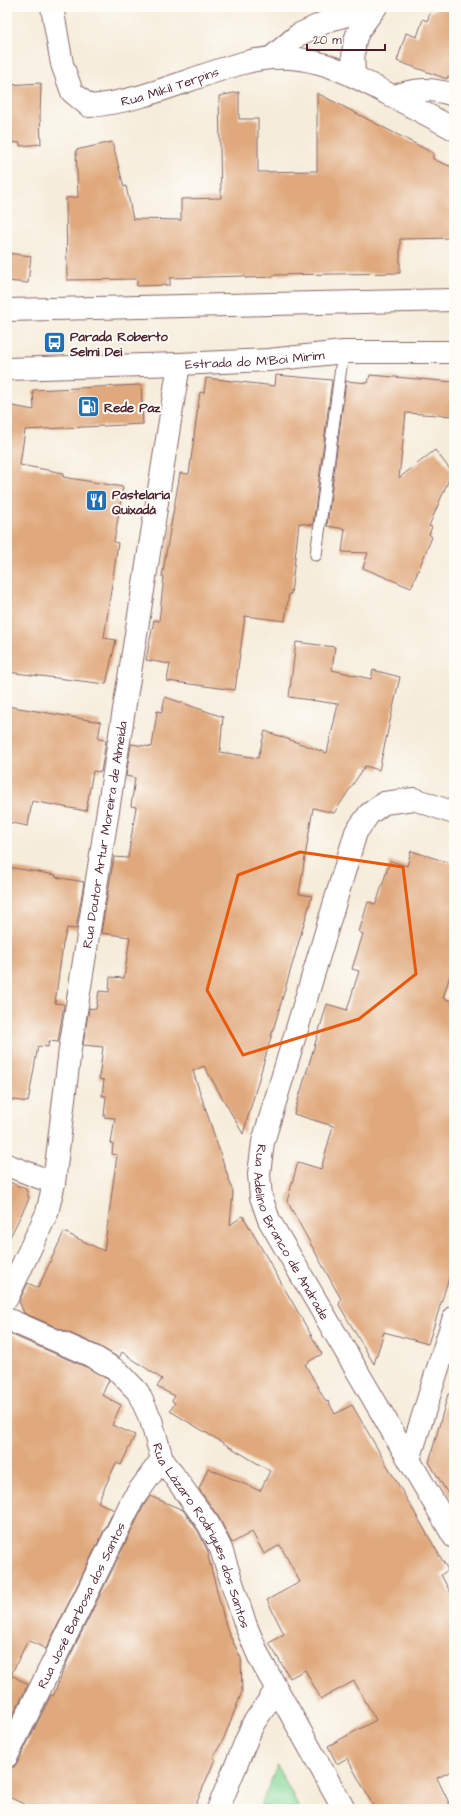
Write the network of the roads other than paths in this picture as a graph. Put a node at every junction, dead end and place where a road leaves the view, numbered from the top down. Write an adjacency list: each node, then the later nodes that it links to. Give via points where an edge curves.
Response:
1 (52, 7): 3 (street, Rua Mikil Terpins, via 62,64 72,92 89,106 143,97 244,62)
2 (376, 7): 3 (street, via 330,20 298,35); 4 (street, via 358,31 352,48)
3 (271, 58): 4 (street, Rua Mikil Terpins, via 302,58 328,64)
4 (354, 76): 6 (street, Rua Mikil Terpins)
5 (454, 95): 6 (street, via 419,89)
6 (393, 96): 7 (street, Rua Mikil Terpins)
7 (454, 129)
8 (454, 300): 9 (street)
9 (7, 310)
10 (343, 352): 11 (street, Estrada do M'Boi Mirim); 12 (street, Estrada do M'Boi Mirim, via 269,360); 14 (lane)
11 (454, 352)
12 (179, 364): 13 (street, Estrada do M'Boi Mirim); 17 (street, Rua Doutor Artur Moreira de Almeida, via 70,1049)
13 (7, 369)
14 (316, 556)
15 (454, 813): 22 (street, Rua Adelino Branco de Andrade, via 414,799 384,803 369,814 356,832 263,1142 258,1174 261,1197 269,1220)
16 (7, 1165): 17 (street)
17 (54, 1183): 18 (street, Rua Doutor Artur Moreira de Almeida, via 47,1213)
18 (7, 1298)
19 (454, 1317): 22 (street)
20 (7, 1319): 21 (street, Rua Lázaro Rodrigues dos Santos, via 94,1357 119,1372 138,1392 151,1420)
21 (162, 1459): 24 (street, Rua Lázaro Rodrigues dos Santos, via 205,1519 221,1549 246,1626); 25 (street, Rua José Barbosa dos Santos, via 133,1499)
22 (409, 1460): 23 (street, Rua Adelino Branco de Andrade)
23 (454, 1537)
24 (276, 1690): 26 (street, via 253,1724); 27 (street, Rua Lázaro Rodrigues dos Santos)
25 (7, 1756)
26 (218, 1809)
27 (344, 1809)

